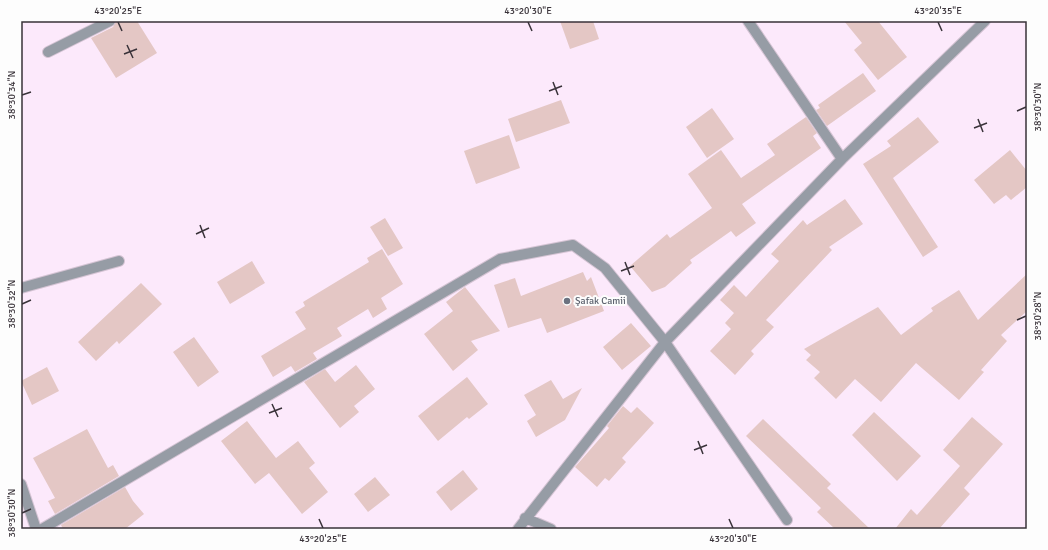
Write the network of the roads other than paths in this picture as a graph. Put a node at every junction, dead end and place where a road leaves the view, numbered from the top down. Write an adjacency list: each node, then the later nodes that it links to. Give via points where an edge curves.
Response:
1 (110, 21): 4 (street)
2 (748, 21): 5 (street)
3 (985, 21): 5 (street)
4 (48, 52)
5 (842, 159): 8 (street)
6 (119, 261): 7 (street)
7 (21, 288)
8 (665, 342): 10 (street); 11 (street); 13 (street, via 605,268 573,245 500,258)
9 (21, 484): 12 (street)
10 (525, 518): 14 (street); 15 (street)
11 (787, 520)
12 (36, 529)
13 (42, 529)
14 (518, 529)
15 (551, 529)

